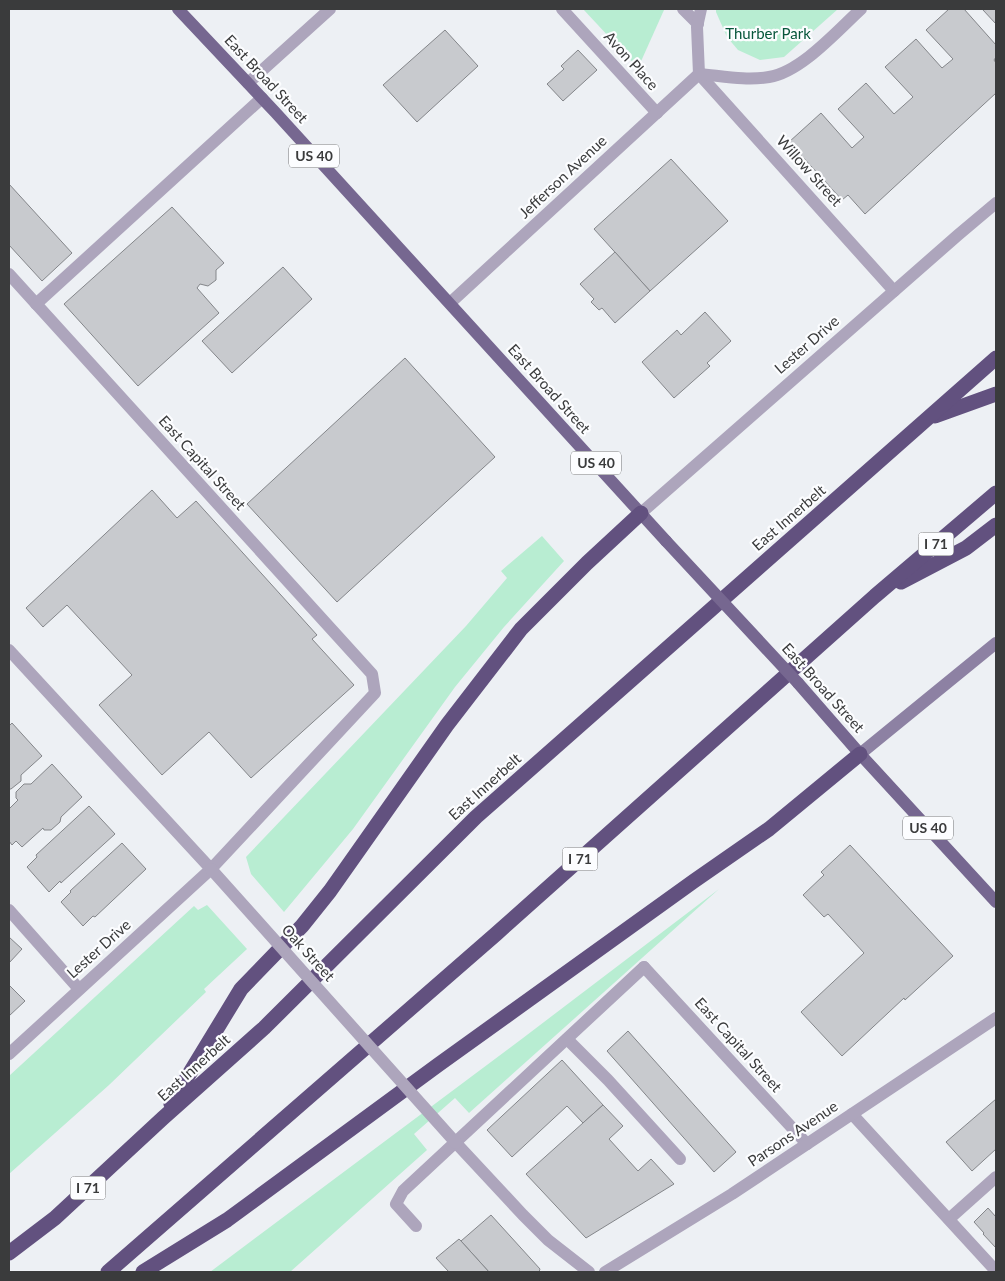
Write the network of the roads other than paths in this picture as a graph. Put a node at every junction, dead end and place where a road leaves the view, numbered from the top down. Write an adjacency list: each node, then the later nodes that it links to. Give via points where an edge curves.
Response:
1 (178, 9): 9 (main road, East Broad Street / US 40)
2 (330, 9): 9 (street)
3 (562, 9): 11 (street, Avon Place)
4 (683, 9): 7 (street)
5 (701, 9): 7 (street)
6 (862, 9): 8 (street, via 809,57 789,70 770,77 750,79)
7 (698, 24): 8 (street)
8 (699, 74): 11 (street, Jefferson Avenue); 14 (street, Willow Street)
9 (248, 83): 10 (main road, East Broad Street / US 40)
10 (262, 98): 15 (main road, East Broad Street / US 40); 16 (street)
11 (657, 113): 15 (street, Jefferson Avenue)
12 (996, 203): 14 (street, Lester Drive)
13 (9, 274): 16 (street, East Capital Street)
14 (894, 291): 21 (street, Lester Drive)
15 (450, 303): 21 (main road, East Broad Street / US 40)
16 (36, 304): 26 (street, East Capital Street)
17 (996, 358): 19 (highway, East Innerbelt / I 71)
18 (996, 394): 19 (highway)
19 (927, 420): 36 (highway, East Innerbelt / I 71, via 476,817 264,1028)
20 (996, 493): 23 (highway, I 71)
21 (641, 513): 27 (main road, East Broad Street / US 40, bridge); 36 (highway, via 521,629 447,725 330,891 302,926 240,989)
22 (996, 526): 23 (highway, via 966,548)
23 (875, 596): 45 (highway, I 71, via 496,934)
24 (996, 643): 27 (main road)
25 (9, 650): 28 (street, Oak Street)
26 (372, 674): 28 (street, Lester Drive, via 375,693)
27 (860, 754): 29 (main road, East Broad Street / US 40); 46 (highway, via 769,829 227,1220)
28 (211, 869): 31 (street, Lester Drive); 37 (street, Oak Street, bridge)
29 (996, 902)
30 (9, 910): 31 (street)
31 (79, 989): 34 (street, Lester Drive)
32 (996, 1018): 35 (street, Parsons Avenue)
33 (568, 1039): 37 (street); 38 (street, East Capital Street, via 644,967); 39 (street)
34 (9, 1054)
35 (852, 1114): 38 (street, Parsons Avenue); 41 (street)
36 (163, 1118): 43 (highway, East Innerbelt / I 71, via 55,1218)
37 (456, 1143): 42 (street, via 403,1191 396,1204); 47 (street, Oak Street, via 548,1240)
38 (806, 1144): 48 (street, Parsons Avenue)
39 (680, 1159)
40 (996, 1177): 41 (street)
41 (949, 1220): 44 (street)
42 (416, 1226)
43 (9, 1253)
44 (996, 1271)
45 (108, 1272)
46 (143, 1272)
47 (589, 1272)
48 (605, 1272)

